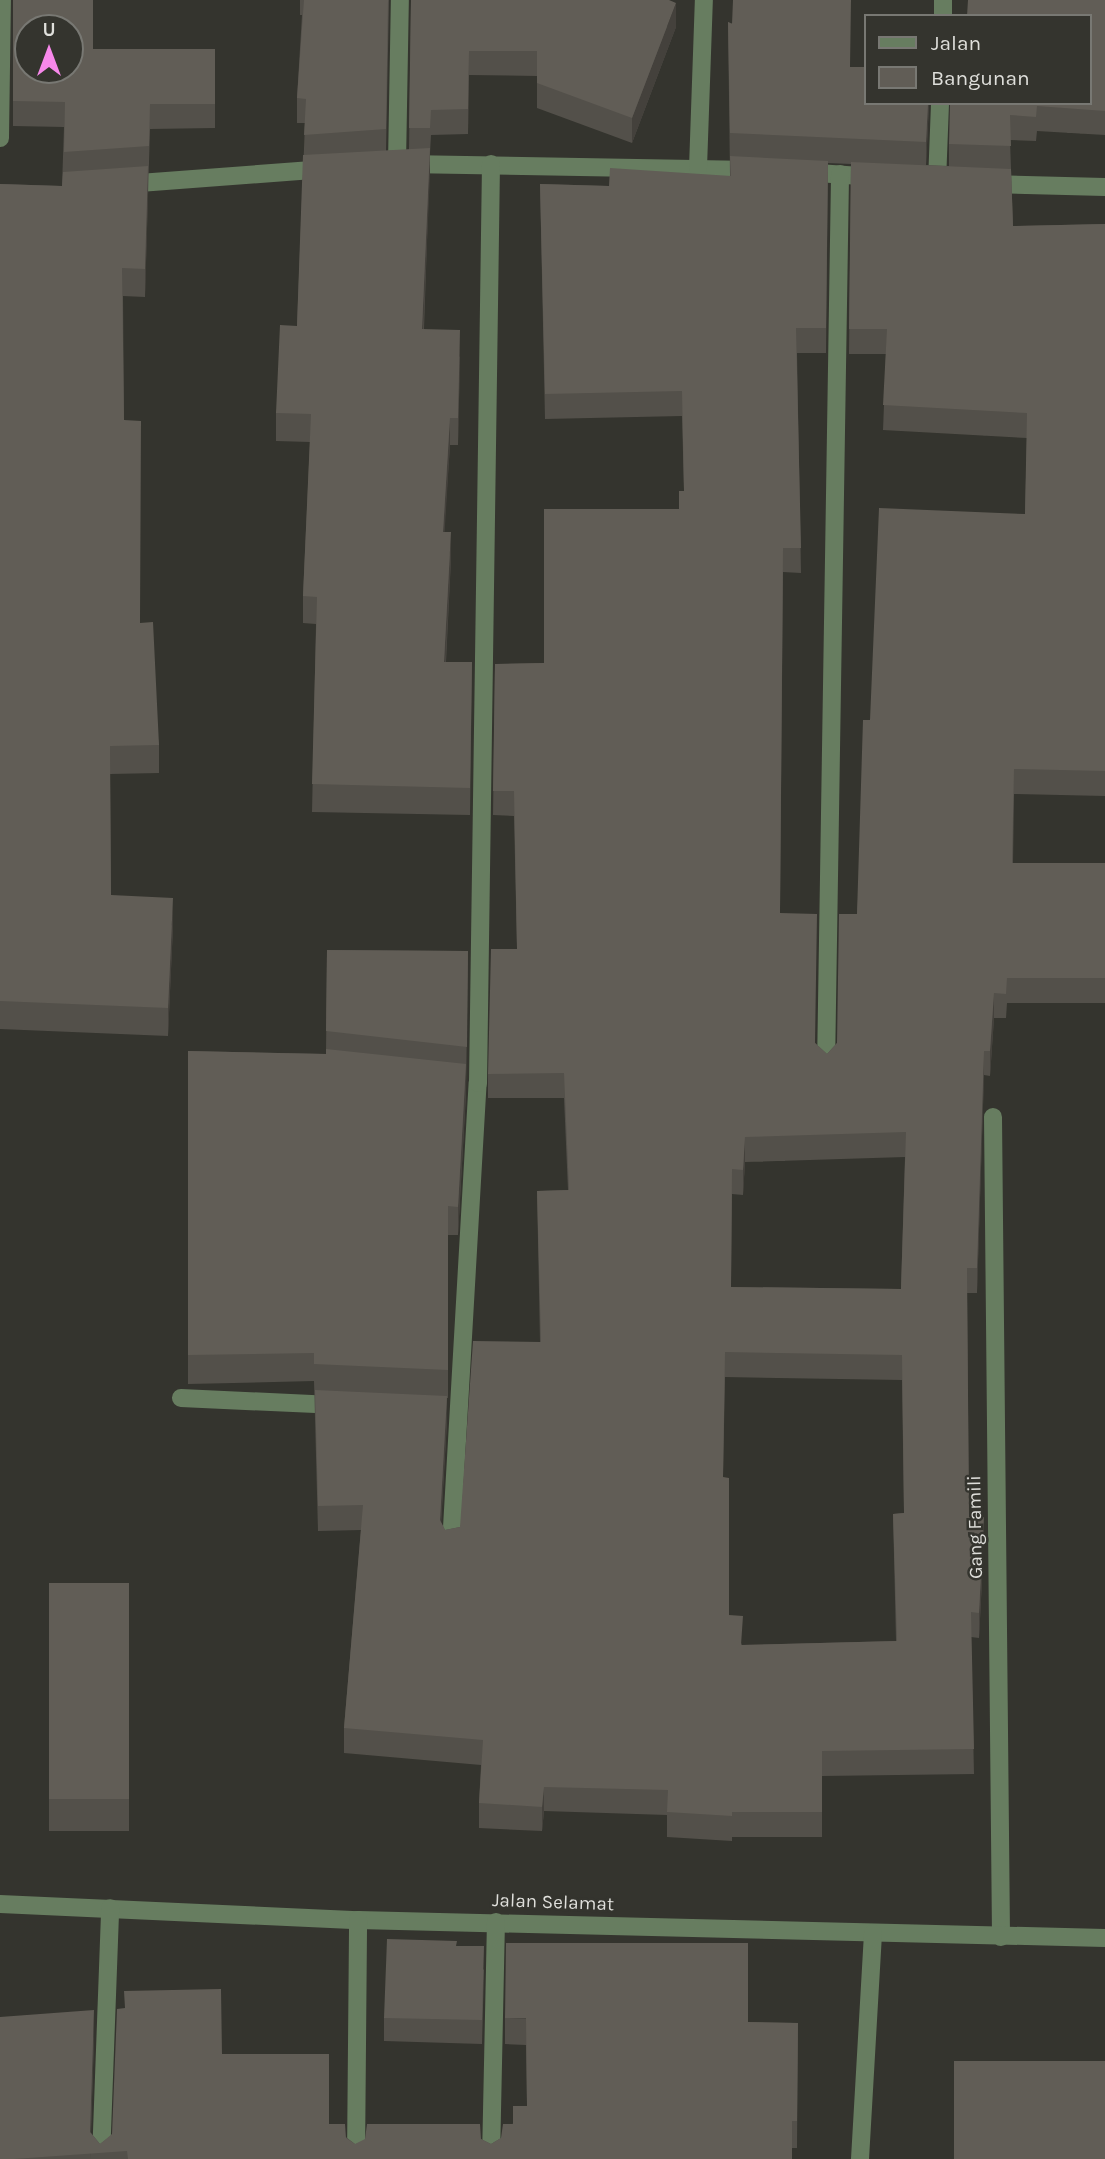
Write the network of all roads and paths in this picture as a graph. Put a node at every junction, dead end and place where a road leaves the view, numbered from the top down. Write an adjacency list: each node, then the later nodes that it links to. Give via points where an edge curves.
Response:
1 (2, 0): 5 (street)
2 (400, 0): 6 (street, via 390,164)
3 (704, 0): 8 (street)
4 (940, 105): 12 (street)
5 (0, 138)
6 (491, 164): 8 (street); 19 (street, via 471,1082 450,1409)
7 (342, 168): 13 (street)
8 (698, 168): 9 (street)
9 (840, 174): 10 (street); 15 (street)
10 (888, 178)
11 (913, 180): 12 (street)
12 (951, 183): 14 (street)
13 (110, 185)
14 (1105, 187)
15 (826, 1068)
16 (993, 1117): 25 (street, Gang Famili)
17 (181, 1398): 18 (street)
18 (360, 1406)
19 (451, 1545)
20 (0, 1904): 21 (street, Jalan Selamat)
21 (110, 1908): 22 (street, Jalan Selamat); 27 (street)
22 (358, 1920): 23 (street, Jalan Selamat); 28 (street)
23 (496, 1922): 24 (street, Jalan Selamat); 29 (street)
24 (873, 1933): 25 (street, Jalan Selamat); 30 (street)
25 (1001, 1937): 26 (street, Jalan Selamat)
26 (1105, 1938)
27 (101, 2159)
28 (356, 2159)
29 (491, 2159)
30 (860, 2159)

